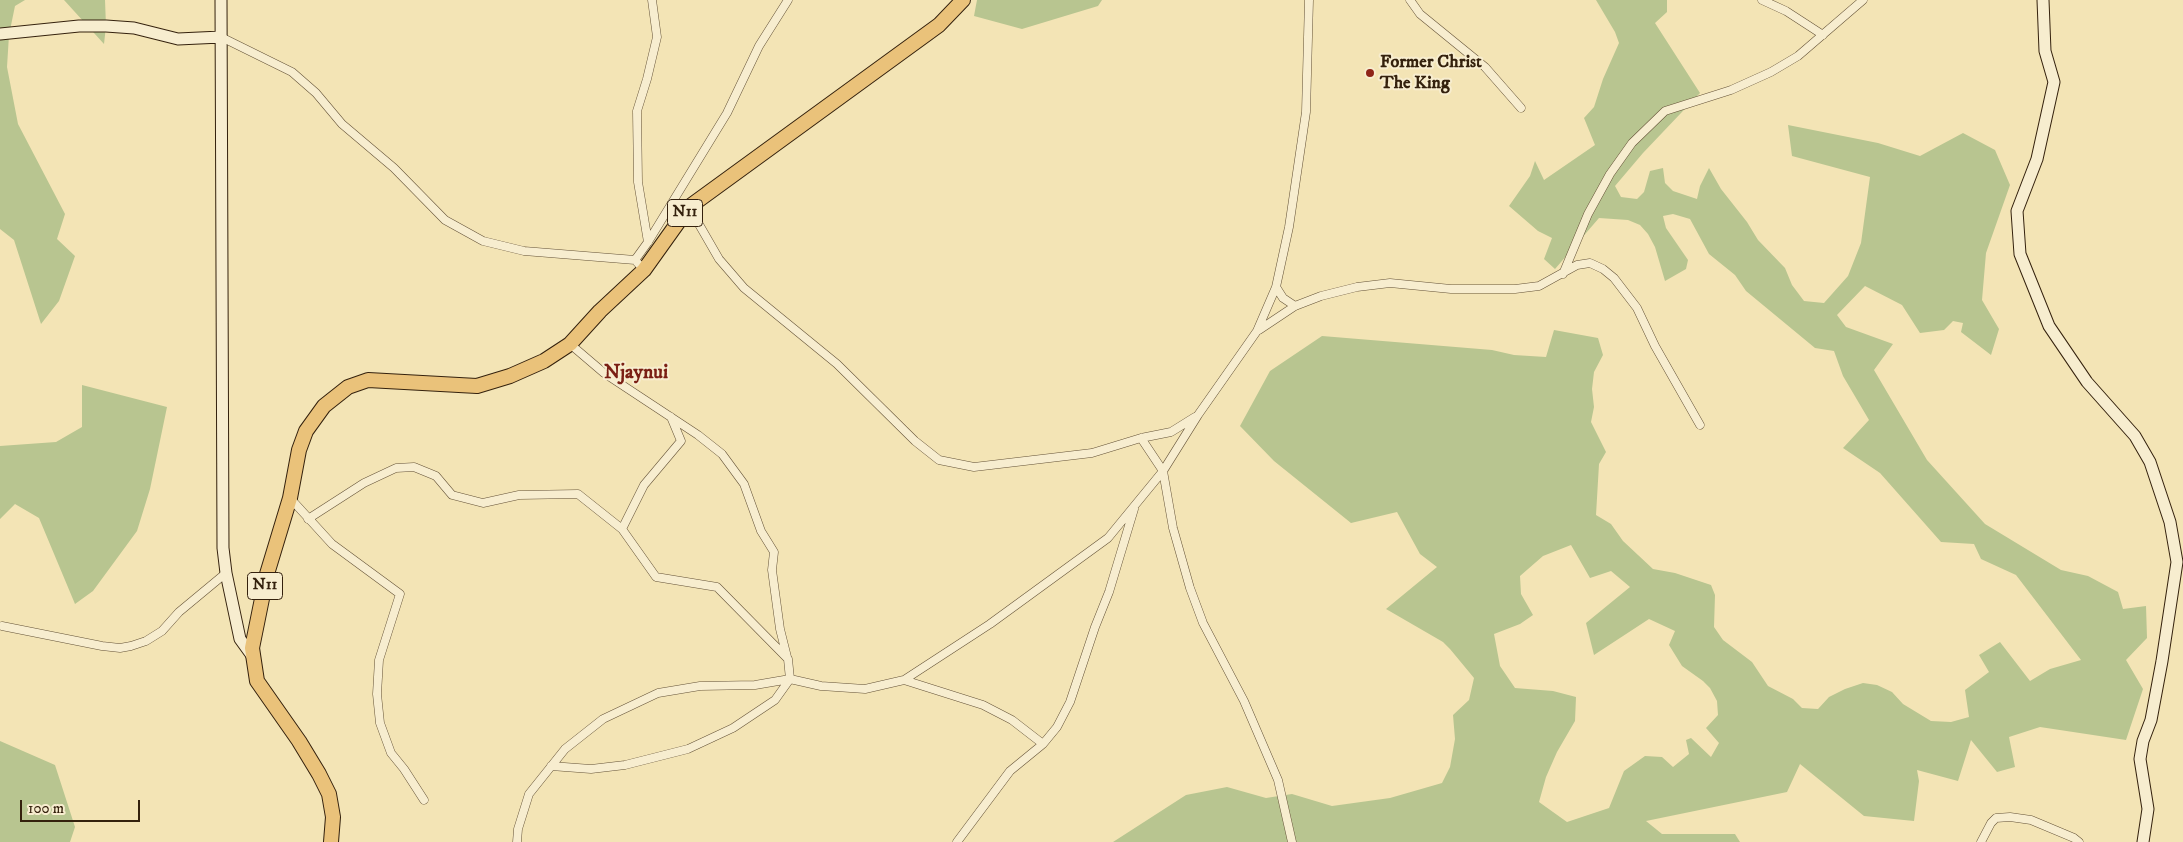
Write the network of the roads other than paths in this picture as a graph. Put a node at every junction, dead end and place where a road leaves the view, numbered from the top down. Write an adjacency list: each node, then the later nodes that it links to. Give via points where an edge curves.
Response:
1 (221, 0): 12 (street)
2 (652, 0): 15 (street, via 657,37 637,110 638,182)
3 (788, 0): 15 (street, via 760,46 727,113)
4 (963, 0): 14 (highway, N11, via 939,25)
5 (1309, 0): 18 (street, via 1306,112 1289,227)
6 (1410, 0): 13 (street, via 1420,14 1485,67)
7 (1762, 0): 11 (street)
8 (1863, 0): 11 (street)
9 (2043, 0): 46 (street, via 2045,51 2054,82 2037,159 2017,211 2020,254 2049,326 2087,382 2135,436 2150,462 2170,522 2177,562 2151,720 2140,759 2148,809)
10 (0, 34): 12 (street, via 106,26 134,28 178,39)
11 (1823, 35): 17 (street, via 1798,56 1753,81 1665,110 1632,142 1610,174 1588,214)
12 (221, 37): 16 (street, via 292,72 316,93 342,124 394,168 445,220 483,241 524,251); 31 (street, via 223,548)
13 (1521, 108)
14 (689, 207): 16 (highway, N11); 25 (street, via 719,259 744,288 837,364 915,441 939,460 974,467 1092,453)
15 (648, 242): 16 (street)
16 (640, 265): 21 (highway, N11)
17 (1563, 274): 19 (street, via 1539,286 1515,289 1451,289 1390,283 1330,293); 24 (street, via 1577,265 1590,263 1614,278 1637,308)
18 (1276, 287): 19 (street, via 1283,298); 20 (street)
19 (1295, 306): 20 (street)
20 (1257, 331): 22 (street)
21 (570, 344): 23 (street, via 604,373); 27 (highway, N11, via 544,361 477,386 368,380 348,387 324,406 306,431)
22 (1198, 415): 25 (street, via 1171,432); 26 (street)
23 (671, 418): 30 (street, via 682,441 644,485); 33 (street, via 722,454 744,484 761,531 774,552 772,570 780,629)
24 (1700, 425)
25 (1141, 438): 26 (street)
26 (1163, 471): 28 (street); 43 (street, via 1173,528 1190,588 1203,623 1244,701 1278,780)
27 (290, 498): 29 (street); 34 (highway, N11, via 267,574 254,634 252,648)
28 (1134, 508): 36 (street, via 1108,538 1071,566); 37 (street, via 1109,592 1070,702 1057,727)
29 (308, 519): 30 (street, via 364,483 396,468 414,467 436,476 452,495 483,503 519,495 578,494); 39 (street, via 332,544 400,594 380,660 377,694 380,723 391,753)
30 (622, 529): 33 (street, via 656,577 717,587)
31 (226, 573): 32 (street, via 179,612 162,631 131,646 102,646); 34 (street, via 240,639)
32 (2, 626)
33 (788, 659): 35 (street)
34 (255, 660): 40 (highway, N11, via 257,681 299,741 329,794 333,817)
35 (790, 679): 36 (street, via 821,686 865,689); 38 (street, via 755,686 700,686 658,693 603,719); 38 (street, via 775,700 733,728 688,749 625,765 592,769)
36 (904, 680): 37 (street, via 983,705 1012,720)
37 (1043, 744): 42 (street, via 1010,771)
38 (551, 766): 41 (street, via 529,794)
39 (424, 800)
40 (331, 842)
41 (517, 842)
42 (957, 842)
43 (1292, 842)
44 (1981, 842): 45 (street, via 1996,818 2010,817 2031,820)
45 (2079, 842)
46 (2143, 842)

